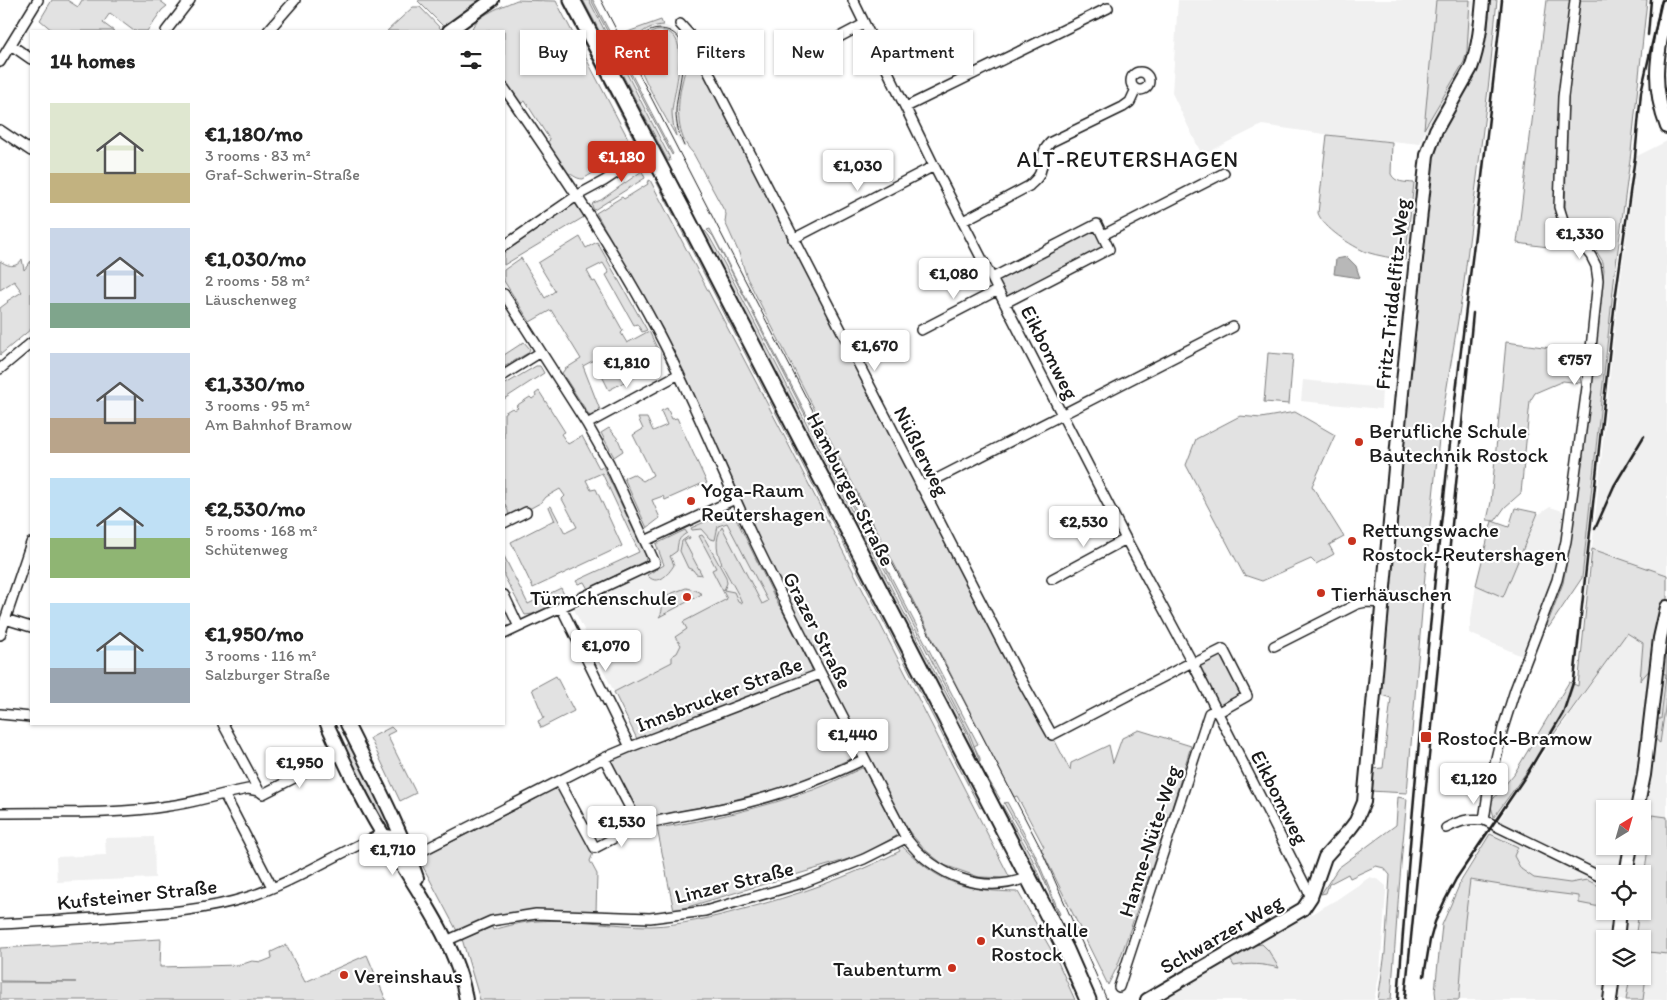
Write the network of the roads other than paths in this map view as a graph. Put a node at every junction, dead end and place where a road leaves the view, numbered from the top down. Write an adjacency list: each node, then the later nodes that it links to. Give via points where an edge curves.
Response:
1 (38, 0): 17 (street)
2 (190, 0): 14 (street)
3 (295, 0): 15 (street)
4 (492, 0): 13 (street)
5 (572, 0): 26 (main road, Hamburger Straße)
6 (853, 0): 12 (street, Eikbomweg)
7 (1484, 0): 56 (street, Fritz-Triddelfitz-Weg, via 1472,68 1436,130 1427,155)
8 (1575, 0): 82 (street, via 1563,96 1559,207 1564,223 1596,266 1598,280 1587,387 1569,525 1557,580 1503,728)
9 (1667, 6): 23 (street, via 1656,67 1657,96)
10 (1108, 8): 22 (street)
11 (680, 24): 32 (street, Nüßlerweg, via 689,34)
12 (864, 24): 16 (street); 22 (street, Eikbomweg)
13 (459, 29)
14 (167, 30)
15 (269, 30)
16 (843, 35)
17 (11, 44): 18 (street); 19 (street)
18 (30, 58)
19 (0, 62)
20 (505, 89): 29 (street, Grazer Straße)
21 (1136, 89): 30 (street, via 1130,102 1123,107 1051,142 1042,154 1036,180)
22 (906, 106): 27 (street, Eikbomweg)
23 (1667, 127)
24 (0, 130): 25 (street)
25 (30, 150)
26 (651, 150): 29 (street); 90 (main road, Hamburger Straße)
27 (934, 166): 30 (street, Eikbomweg); 32 (street)
28 (1224, 173): 31 (street)
29 (578, 195): 33 (street); 44 (street, Grazer Straße)
30 (963, 221): 34 (street, Eikbomweg)
31 (1103, 235): 34 (street, via 1097,224); 37 (street, via 1110,249)
32 (793, 238): 47 (street, Nüßlerweg)
33 (505, 245)
34 (992, 278): 35 (street, Eikbomweg)
35 (998, 290): 37 (street, Eikbomweg); 39 (street)
36 (505, 296): 41 (street)
37 (1005, 303): 45 (street, Eikbomweg)
38 (1234, 327): 45 (street)
39 (921, 330)
40 (30, 344): 42 (street)
41 (541, 352): 43 (street); 46 (street)
42 (0, 370)
43 (505, 374)
44 (679, 374): 46 (street); 48 (street, Grazer Straße)
45 (1062, 415): 47 (street); 51 (street, Eikbomweg)
46 (587, 424): 52 (street)
47 (921, 487): 65 (street, Nüßlerweg, via 1052,736)
48 (735, 499): 52 (street); 66 (street, Grazer Straße)
49 (526, 512): 50 (street)
50 (505, 522)
51 (1126, 539): 54 (street); 65 (street, Eikbomweg)
52 (645, 541): 57 (street, via 655,562)
53 (30, 545): 59 (street)
54 (1052, 579)
55 (505, 597): 60 (street)
56 (1382, 603): 64 (street, via 1357,604); 92 (street, Fritz-Triddelfitz-Weg, via 1364,802 1350,830 1325,856)
57 (561, 607): 60 (street); 73 (street)
58 (1667, 608): 80 (street, via 1660,638)
59 (6, 619): 61 (street); 63 (street)
60 (519, 626): 62 (street)
61 (30, 627)
62 (505, 633)
63 (0, 635)
64 (1274, 646)
65 (1192, 663): 67 (street, Eikbomweg); 67 (street, via 1222,649 1247,696)
66 (820, 674): 73 (street, Innsbrucker Straße); 76 (street, Grazer Straße)
67 (1216, 711): 92 (street, Eikbomweg); 97 (street, Hanne-Nüte-Weg, via 1209,713)
68 (0, 714): 69 (street)
69 (30, 718)
70 (224, 725): 78 (street)
71 (327, 725): 74 (street)
72 (347, 725): 87 (street)
73 (630, 747): 75 (street, Innsbrucker Straße)
74 (341, 754): 78 (street, via 263,794); 85 (street)
75 (604, 758): 77 (street, Innsbrucker Straße); 83 (street)
76 (865, 759): 83 (street, via 781,793); 86 (street, Grazer Straße)
77 (559, 781): 83 (street, via 594,848); 88 (street, Innsbrucker Straße)
78 (258, 791): 79 (street, via 248,789)
79 (224, 794): 81 (street, via 142,809); 91 (street)
80 (1640, 800)
81 (0, 812)
82 (1484, 820): 84 (street, via 1472,818); 89 (street)
83 (639, 825)
84 (1446, 828)
85 (382, 834): 87 (street); 91 (street, Kufsteiner Straße); 93 (street)
86 (906, 838): 90 (street, Grazer Straße, via 929,862 960,878 996,884); 95 (street, Linzer Straße, via 803,883 705,911 650,918 527,915 491,921)
87 (403, 839): 88 (street)
88 (410, 857): 93 (street)
89 (1596, 875)
90 (1028, 877): 99 (main road, Hamburger Straße)
91 (272, 887): 94 (street, Kufsteiner Straße, via 225,904 197,909)
92 (1311, 897): 100 (street, Schwarzer Weg, via 1304,909)
93 (425, 904): 95 (street)
94 (0, 924)
95 (446, 940): 98 (street)
96 (1611, 985): 101 (street)
97 (1120, 987)
98 (466, 1000)
99 (1088, 1000)
100 (1146, 1000)
101 (1610, 1000)

